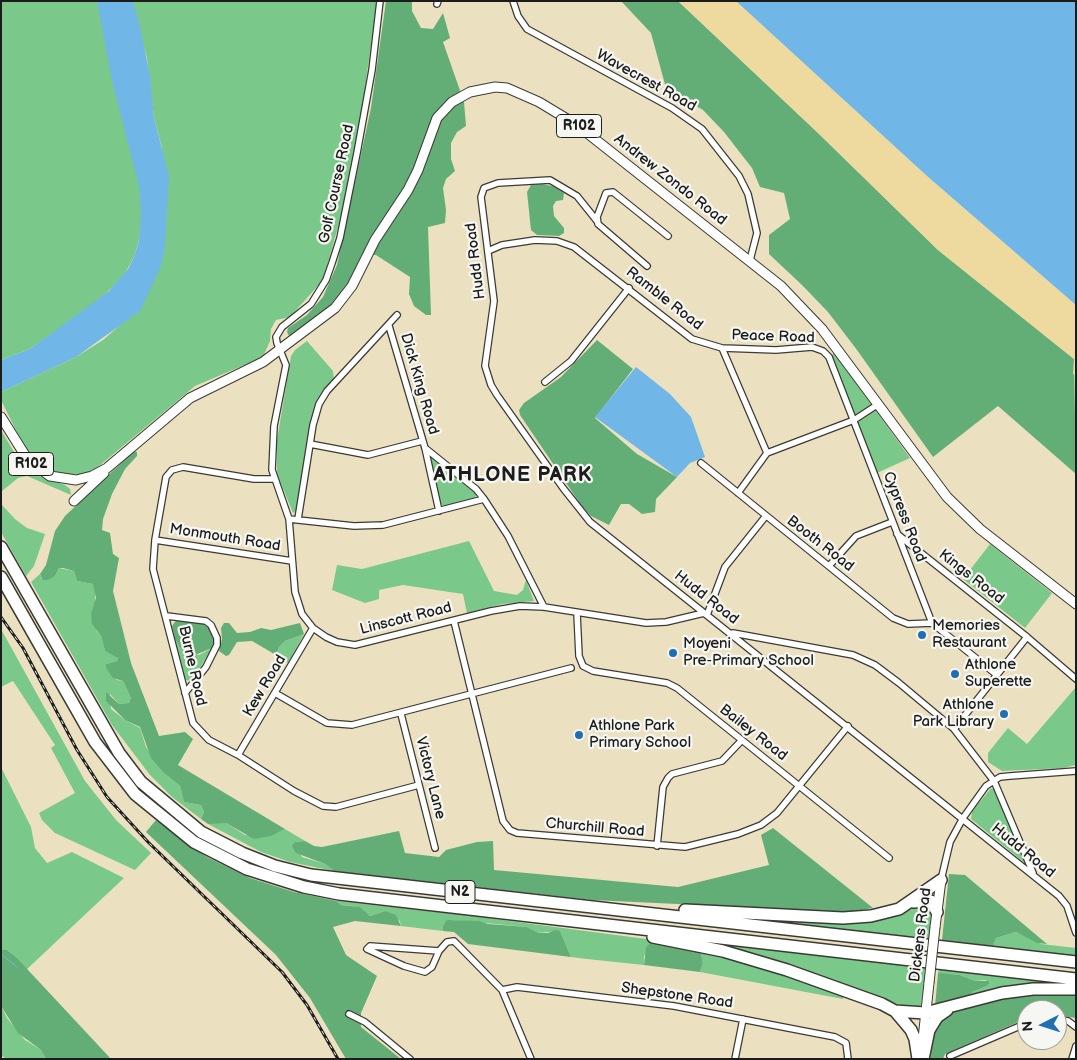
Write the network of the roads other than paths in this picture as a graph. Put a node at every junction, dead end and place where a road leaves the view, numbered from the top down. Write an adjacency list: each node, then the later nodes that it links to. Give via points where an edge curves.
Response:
1 (380, 1): 12 (street, Golf Course Road, via 368,92 340,238 318,294 278,332 277,343)
2 (513, 1): 6 (street, Wavecrest Road, via 527,29 660,101 702,129 739,176 748,194 757,234)
3 (597, 221): 4 (street, via 606,193 610,191); 5 (street, Hudd Road, via 576,196 550,180 490,184 482,193); 7 (street)
4 (668, 236)
5 (488, 251): 8 (street, Ramble Road, via 521,241 546,240 566,244 581,251); 42 (street, Hudd Road, via 494,305 485,366 491,386 585,516)
6 (750, 260): 12 (main road, Andrew Zondo Road / R102, via 570,120 520,92 507,88 482,88 460,96 437,118 408,190 375,240 343,300 328,316); 15 (main road, Andrew Zondo Road / R102, via 788,292 812,318)
7 (646, 266)
8 (629, 288): 11 (street, Ramble Road, via 692,339); 14 (street, via 571,362)
9 (397, 315): 10 (street, Dick King Road)
10 (389, 326): 18 (street, Dick King Road); 19 (street, Dick King Road, via 322,397 315,414)
11 (722, 348): 13 (street, Peace Road, via 776,350 812,347); 21 (street)
12 (281, 351): 23 (main road, Andrew Zondo Road / R102, via 250,370 190,398); 24 (street, Linscott Road, via 286,365 274,426)
13 (823, 351): 17 (street, Cypress Road)
14 (545, 382)
15 (877, 405): 17 (street); 39 (main road, Andrew Zondo Road / R102, via 962,513)
16 (3, 420): 23 (main road, Andrew Zondo Road / R102, via 22,453 34,467 50,476 76,480)
17 (854, 420): 21 (street); 32 (street, Cypress Road)
18 (422, 440): 19 (street, via 368,455); 20 (street, Dick King Road)
19 (310, 444): 31 (street, Dick King Road)
20 (425, 448): 26 (street, Dick King Road); 28 (street, Dick King Road)
21 (767, 453): 25 (street)
22 (701, 463): 25 (street, Booth Road)
23 (107, 468): 27 (main road)
24 (274, 479): 30 (street, Linscott Road); 34 (street, Burne Road, via 254,479 182,467 172,470 166,477)
25 (738, 493): 29 (street, Booth Road)
26 (484, 499): 28 (street); 40 (street, Dick King Road, via 508,536)
27 (74, 501)
28 (439, 511): 31 (street, via 374,526)
29 (765, 517): 37 (street, Booth Road); 42 (street, via 725,567)
30 (289, 518): 31 (street); 36 (street, Linscott Road)
31 (298, 518)
32 (892, 522): 33 (street, Cypress Road); 37 (street, via 856,536)
33 (896, 534): 45 (street, Cypress Road); 48 (street, Kings Road)
34 (155, 540): 36 (street, Monmouth Road); 43 (street, Burne Road, via 153,569)
35 (1, 547): 71 (highway, N2, via 119,753 141,782 202,832 242,853 311,875)
36 (292, 561): 46 (street, Linscott Road, via 297,604)
37 (829, 566): 45 (street, Booth Road, via 893,618 908,624)
38 (1, 577): 73 (highway, N2, via 95,742 136,794 194,842 247,869 304,887 339,894)
39 (1076, 604)
40 (544, 607): 41 (street, Linscott Road); 44 (street, Linscott Road, via 510,607)
41 (577, 613): 42 (street, Linscott Road, via 646,623); 58 (street, Bailey Road, via 579,656 583,666 593,671 672,685)
42 (706, 614): 47 (street, Hudd Road)
43 (167, 616): 52 (street, Burne Road); 52 (street, via 206,621 217,638 206,667)
44 (454, 621): 46 (street, Linscott Road, via 355,645 336,642); 54 (street, Churchill Road)
45 (932, 623): 50 (street)
46 (313, 628): 53 (street, Kew Road)
47 (731, 633): 56 (street, Hudd Road); 57 (street, via 844,653 866,660)
48 (1027, 637): 50 (street); 51 (street, Kings Road)
49 (571, 668): 54 (street)
50 (997, 675): 57 (street)
51 (1076, 679)
52 (186, 693): 59 (street, Burne Road, via 196,728 208,740)
53 (275, 693): 55 (street, via 336,725 352,725); 59 (street, Kew Road)
54 (472, 695): 55 (street); 65 (street, Churchill Road, via 503,821 510,830 527,835)
55 (401, 714): 62 (street, Victory Lane)
56 (848, 726): 63 (street, Churchill Road); 64 (street, Hudd Road)
57 (954, 728): 61 (street)
58 (742, 740): 63 (street, Bailey Road); 65 (street, via 722,761 672,774 668,778 663,787)
59 (238, 755): 62 (street, Burne Road, via 324,806 336,807)
60 (1076, 772): 61 (street, via 1010,776)
61 (994, 781): 64 (street, Dickens Road, via 982,790); 68 (street)
62 (419, 785): 66 (street, Victory Lane)
63 (800, 786): 65 (street, Churchill Road, via 777,814 761,825 700,845); 67 (street, Bailey Road)
64 (963, 818): 68 (street, Hudd Road); 69 (street, Dickens Road, via 947,850)
65 (657, 846)
66 (435, 848)
67 (889, 858)
68 (1034, 875): 74 (street, Hudd Road, via 1067,906)
69 (941, 880): 70 (highway); 72 (main road, Dickens Road)
70 (908, 903): 71 (highway, via 888,912 854,918); 72 (highway, via 931,901)
71 (601, 908): 78 (highway, N2)
72 (937, 912): 84 (main road, Dickens Road, bridge)
73 (582, 921): 79 (highway, N2); 83 (highway, via 594,928 723,951 787,970)
74 (1076, 933)
75 (389, 947): 76 (street); 77 (street); 77 (street, via 369,946 367,949)
76 (440, 951): 77 (street, via 432,967 425,972); 81 (street, via 452,940)
77 (392, 962)
78 (1076, 962)
79 (1076, 979)
80 (1076, 989): 82 (highway, via 1002,993)
81 (502, 990): 86 (street, Shepstone Road, via 517,987 674,1006); 91 (street)
82 (948, 1008): 84 (highway); 94 (highway, via 933,1022)
83 (895, 1011): 84 (highway); 94 (highway, via 913,1035)
84 (925, 1013): 94 (main road, Dickens Road)
85 (349, 1014): 90 (street)
86 (743, 1019): 92 (street); 93 (street, Shepstone Road, via 835,1037 846,1043)
87 (1017, 1028): 89 (street)
88 (1076, 1046): 95 (street)
89 (950, 1056)
90 (410, 1059)
91 (531, 1059)
92 (735, 1059)
93 (848, 1059)
94 (921, 1059)
95 (1072, 1059)

